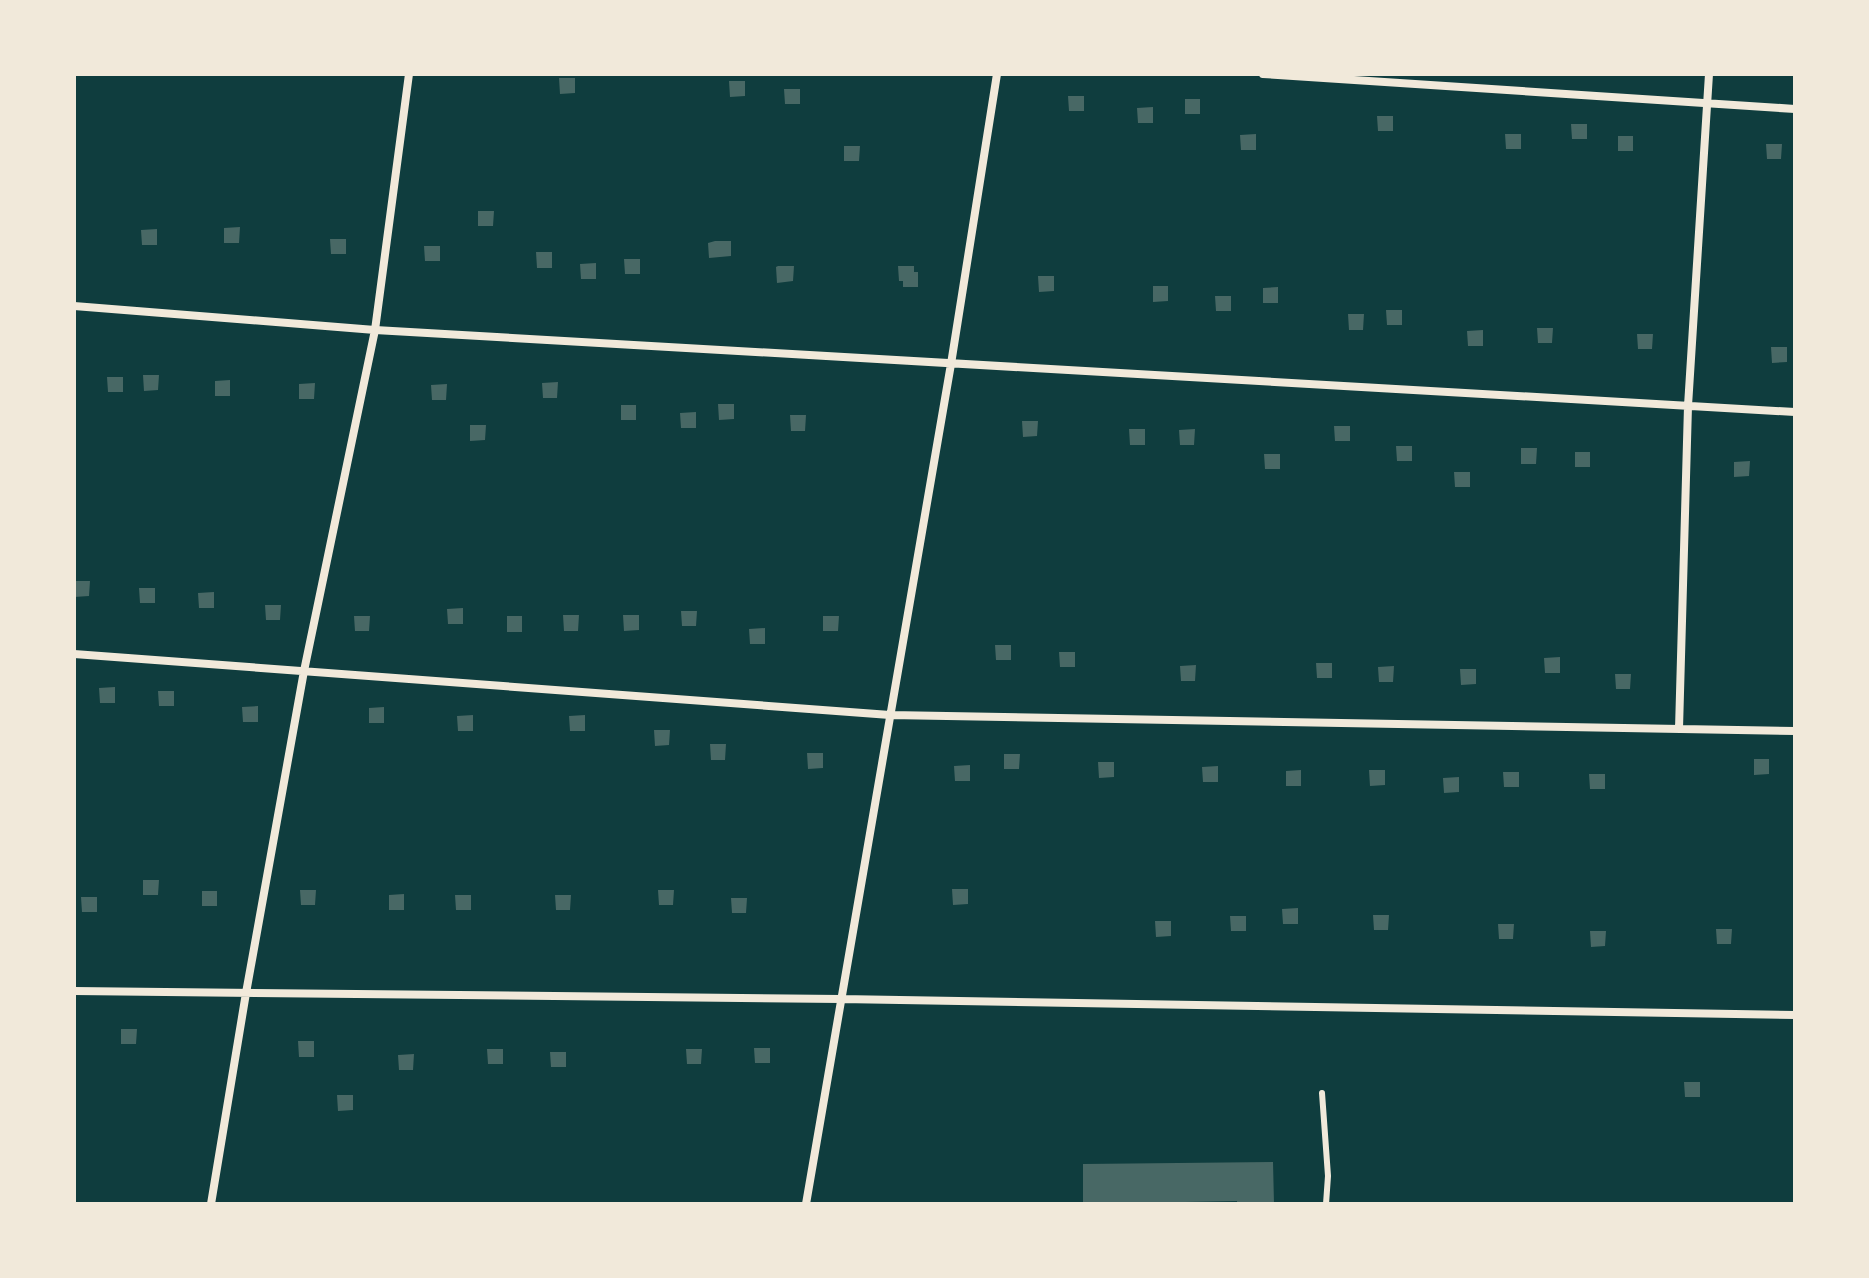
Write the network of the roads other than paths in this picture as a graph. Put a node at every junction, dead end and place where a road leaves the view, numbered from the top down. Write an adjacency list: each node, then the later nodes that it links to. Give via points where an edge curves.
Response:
1 (409, 74): 8 (street)
2 (997, 74): 9 (street)
3 (1263, 74): 5 (street)
4 (1709, 74): 5 (street)
5 (1707, 104): 6 (street); 10 (street)
6 (1795, 109)
7 (74, 306): 8 (street)
8 (375, 330): 9 (street); 13 (street)
9 (951, 364): 10 (street); 14 (street)
10 (1688, 406): 11 (street); 15 (street)
11 (1795, 412)
12 (74, 654): 13 (street)
13 (304, 671): 14 (street); 18 (street)
14 (890, 715): 15 (street); 19 (street)
15 (1679, 729): 16 (street)
16 (1795, 731)
17 (74, 991): 18 (street)
18 (246, 993): 19 (street); 22 (street)
19 (841, 999): 20 (street); 23 (street)
20 (1795, 1015)
21 (1322, 1093): 24 (lane)
22 (211, 1204)
23 (806, 1204)
24 (1326, 1204)

